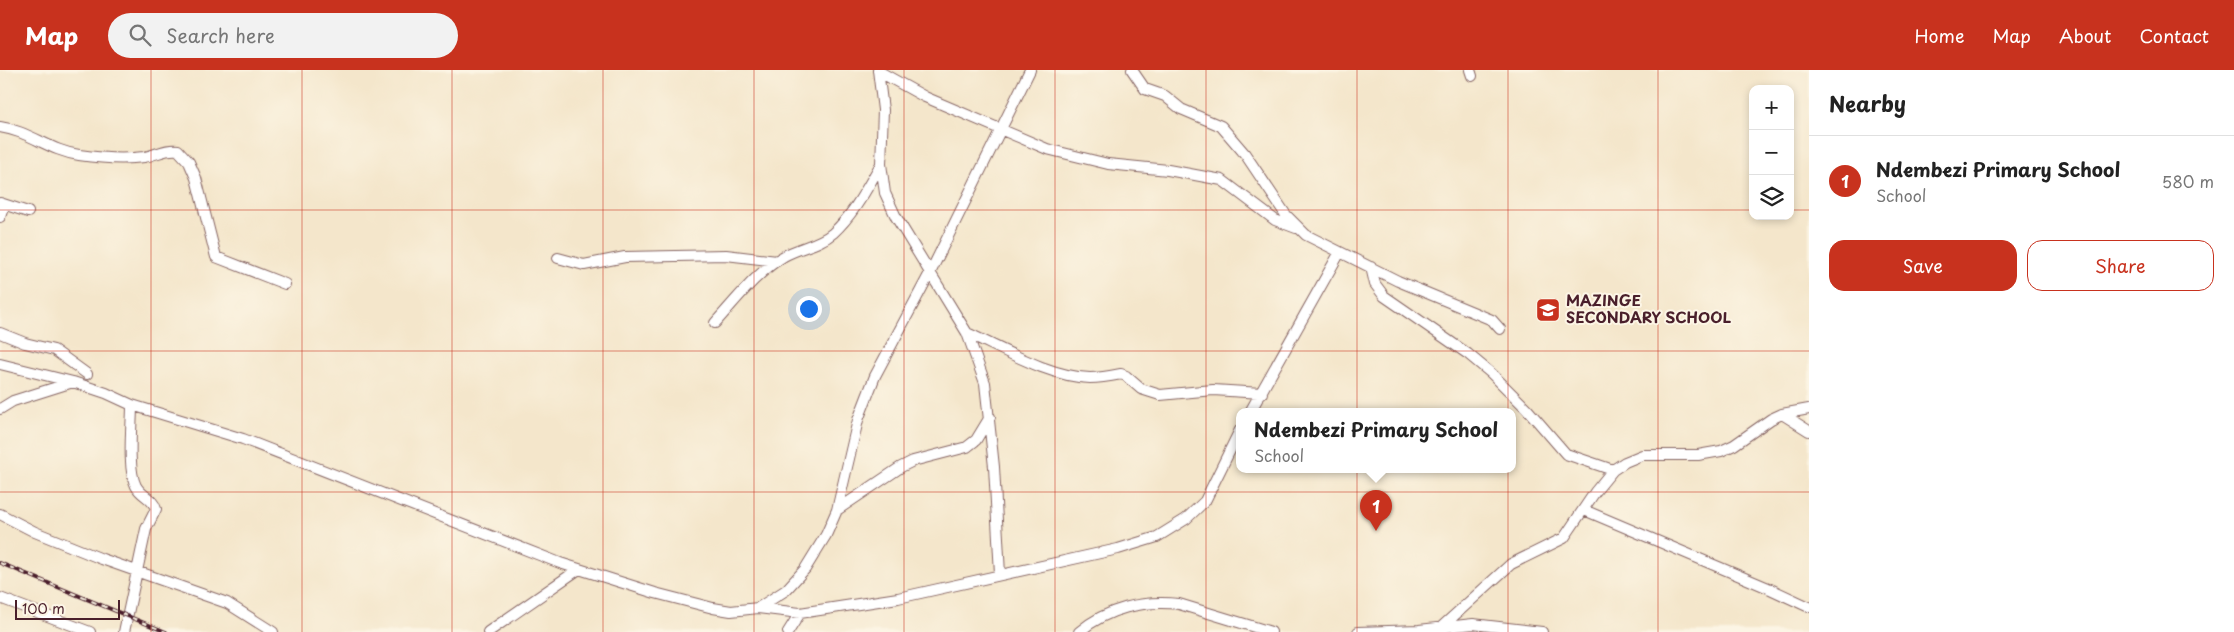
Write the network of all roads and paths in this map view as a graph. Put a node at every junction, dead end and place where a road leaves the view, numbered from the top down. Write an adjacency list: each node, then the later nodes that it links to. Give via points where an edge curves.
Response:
1 (1030, 70): 5 (street)
2 (1132, 70): 10 (street, via 1145,89 1221,126)
3 (878, 71): 5 (street, via 918,93); 6 (street, via 883,110)
4 (0, 128): 16 (street, via 23,133 63,153 79,155 131,158 178,150 189,162 196,178 216,257)
5 (1001, 129): 10 (street, via 1031,143 1087,160 1222,180 1275,220); 15 (street)
6 (881, 164): 13 (street, via 854,209 834,232); 15 (street, via 888,202)
7 (2, 204): 8 (street); 9 (street)
8 (28, 212)
9 (0, 217)
10 (1299, 229): 11 (street)
11 (1340, 252): 14 (street); 24 (street)
12 (558, 258): 13 (street, via 584,265 633,256 726,255)
13 (777, 261): 17 (street, via 747,287)
14 (1370, 267): 18 (street, via 1492,320); 33 (street, via 1375,284 1384,296 1492,374 1528,409 1564,453)
15 (931, 271): 19 (street); 34 (street, via 875,376 852,442)
16 (285, 284)
17 (715, 323)
18 (1500, 329)
19 (967, 332): 24 (street, via 1067,374 1090,378 1121,374 1141,389 1160,395 1214,390); 30 (street, via 985,383)
20 (0, 333): 22 (street, via 54,350)
21 (0, 364): 23 (street)
22 (87, 374)
23 (73, 382): 25 (street); 27 (street)
24 (1262, 393): 26 (street)
25 (132, 405): 37 (street, via 270,449); 38 (street, via 134,482 156,509 146,529)
26 (1253, 408)
27 (0, 409)
28 (1809, 410): 29 (street)
29 (1782, 414): 31 (street); 33 (street, via 1721,451 1698,455 1642,455)
30 (990, 416): 34 (street, via 976,440 967,447 901,467); 39 (street)
31 (1809, 431)
32 (1236, 438): 39 (street, via 1205,501 1157,538)
33 (1613, 470): 35 (street)
34 (837, 510): 42 (street, via 805,569 786,590)
35 (1584, 510): 41 (street); 44 (street, via 1564,538 1511,564)
36 (0, 514): 38 (street, via 35,532)
37 (579, 569): 42 (street, via 713,608 731,611); 48 (street)
38 (137, 572): 46 (street); 47 (street, via 227,603)
39 (1000, 574): 43 (street, via 898,598)
40 (0, 598): 45 (street)
41 (1809, 607)
42 (758, 608): 43 (street)
43 (800, 613): 49 (street)
44 (1438, 630): 52 (street); 53 (street, via 1473,624)
45 (83, 631)
46 (124, 632)
47 (273, 632)
48 (488, 632)
49 (788, 632)
50 (1079, 632): 51 (street, via 1110,612 1167,602)
51 (1271, 632)
52 (1358, 632)
53 (1542, 632)

